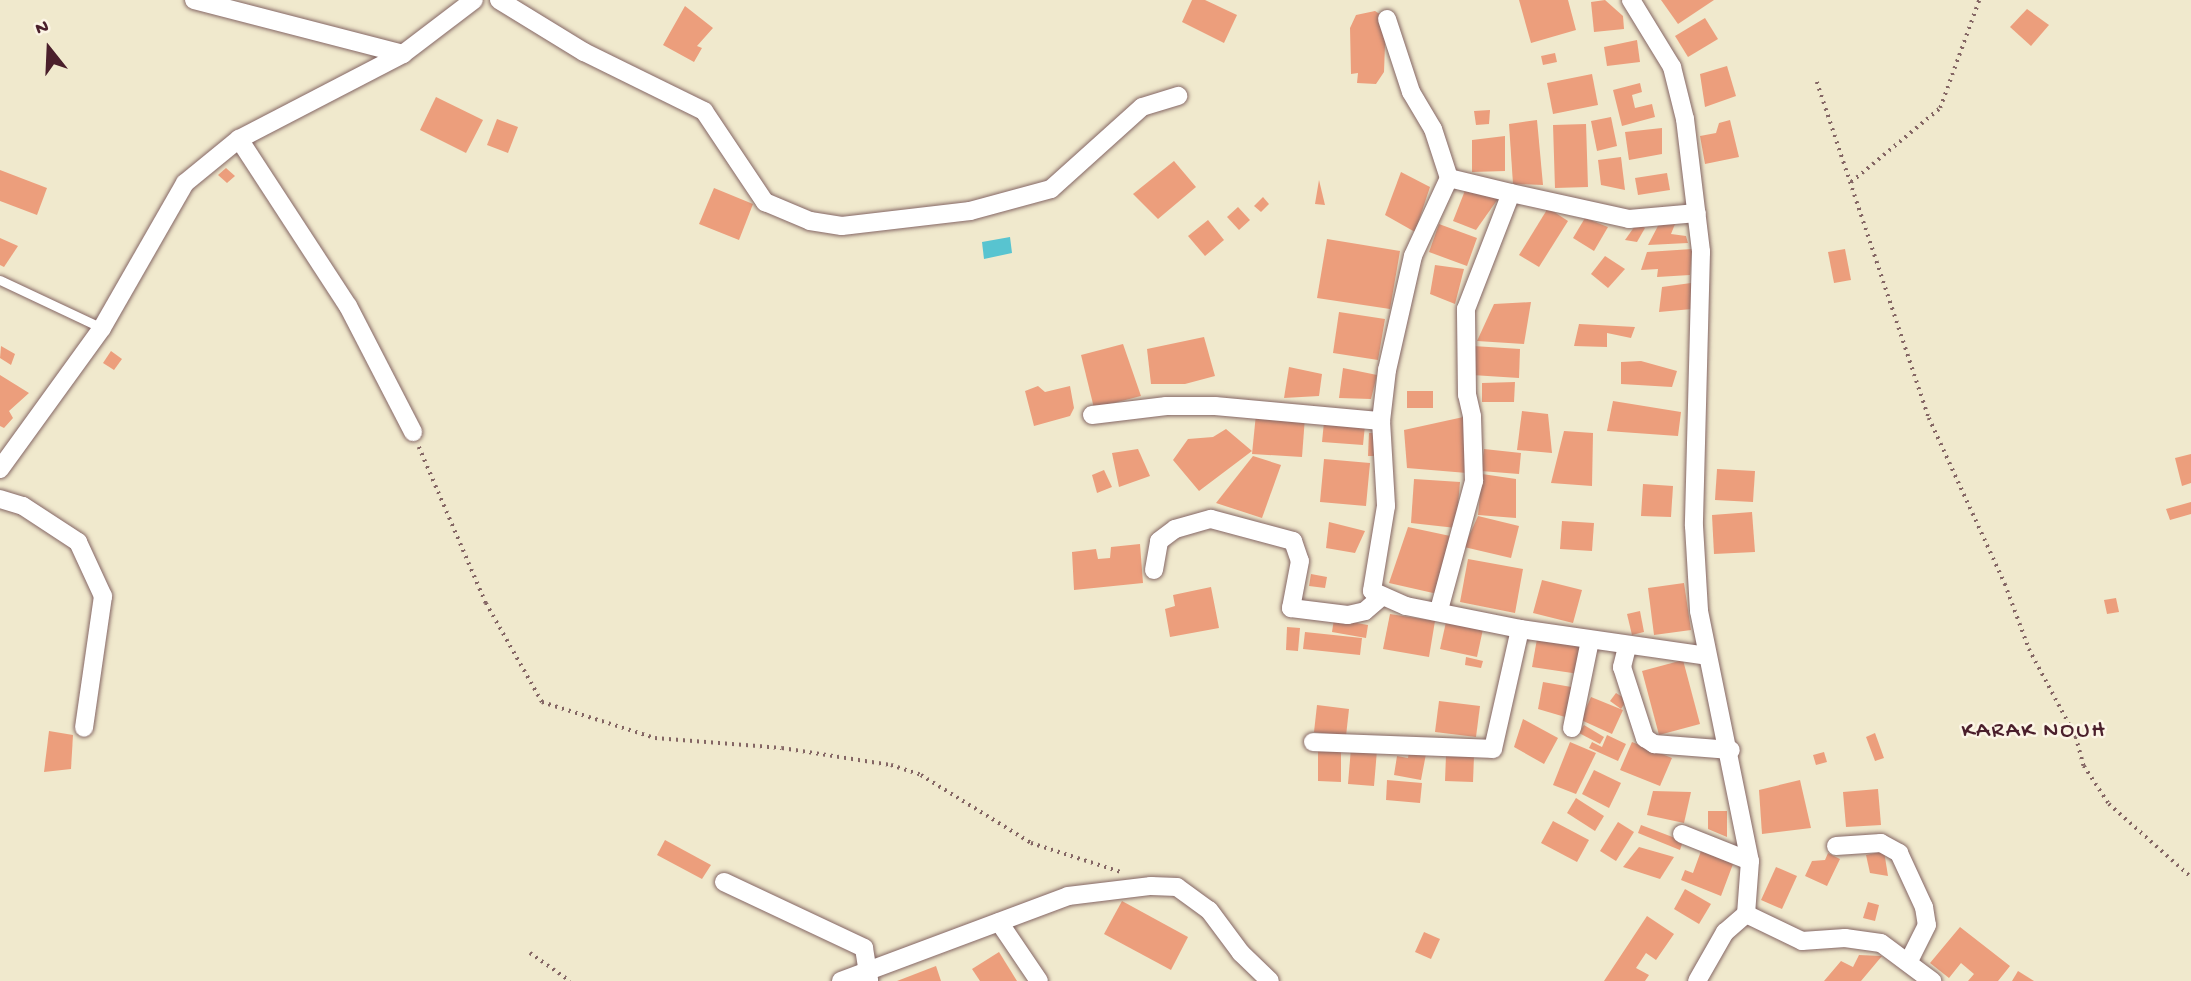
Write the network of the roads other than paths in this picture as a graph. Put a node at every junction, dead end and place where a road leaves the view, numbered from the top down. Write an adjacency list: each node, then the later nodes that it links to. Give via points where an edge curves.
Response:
1 (194, 0): 6 (street)
2 (474, 0): 6 (street)
3 (499, 0): 7 (street, via 584,52 704,111 765,202 810,221 842,226 970,211 1051,189 1142,107)
4 (1632, 0): 11 (street, via 1672,67 1685,119)
5 (1387, 19): 9 (street, via 1410,92 1433,129)
6 (403, 54): 8 (street)
7 (1178, 96)
8 (239, 139): 13 (street, via 185,183); 16 (street, via 348,306)
9 (1449, 178): 10 (street); 15 (street, via 1413,256 1387,370)
10 (1511, 193): 11 (street, via 1629,219); 21 (street, via 1466,309 1474,481)
11 (1697, 214): 25 (street, via 1700,419 1693,526)
12 (0, 280): 13 (lane)
13 (102, 328): 17 (street)
14 (1093, 415): 15 (street, via 1166,406 1215,406)
15 (1381, 421): 20 (street, via 1387,506 1371,583)
16 (412, 432)
17 (0, 469)
18 (0, 499): 26 (street, via 23,506 78,542 103,596)
19 (1154, 570): 20 (street, via 1159,541 1182,526 1211,519 1293,541 1300,561 1291,608 1348,615 1365,611)
20 (1380, 598): 21 (street)
21 (1439, 610): 22 (street)
22 (1520, 629): 23 (street); 28 (street, via 1493,749)
23 (1590, 640): 24 (street); 27 (street)
24 (1627, 647): 25 (street); 29 (street, via 1622,667 1645,738 1654,744)
25 (1707, 656): 29 (street)
26 (84, 728)
27 (1572, 728)
28 (1313, 742)
29 (1731, 750): 32 (street)
30 (1682, 834): 32 (street)
31 (1836, 846): 36 (street, via 1881,843 1899,853 1927,917 1926,933)
32 (1750, 861): 34 (street)
33 (724, 882): 37 (street, via 864,948)
34 (1746, 914): 36 (street, via 1802,941 1864,939 1887,946); 41 (street, via 1725,932)
35 (999, 922): 37 (street); 39 (street); 40 (street, via 1068,896 1177,887 1209,910 1241,953)
36 (1909, 961): 42 (street)
37 (867, 976): 38 (street)
38 (841, 981)
39 (1040, 981)
40 (1270, 981)
41 (1697, 981)
42 (1932, 981)

